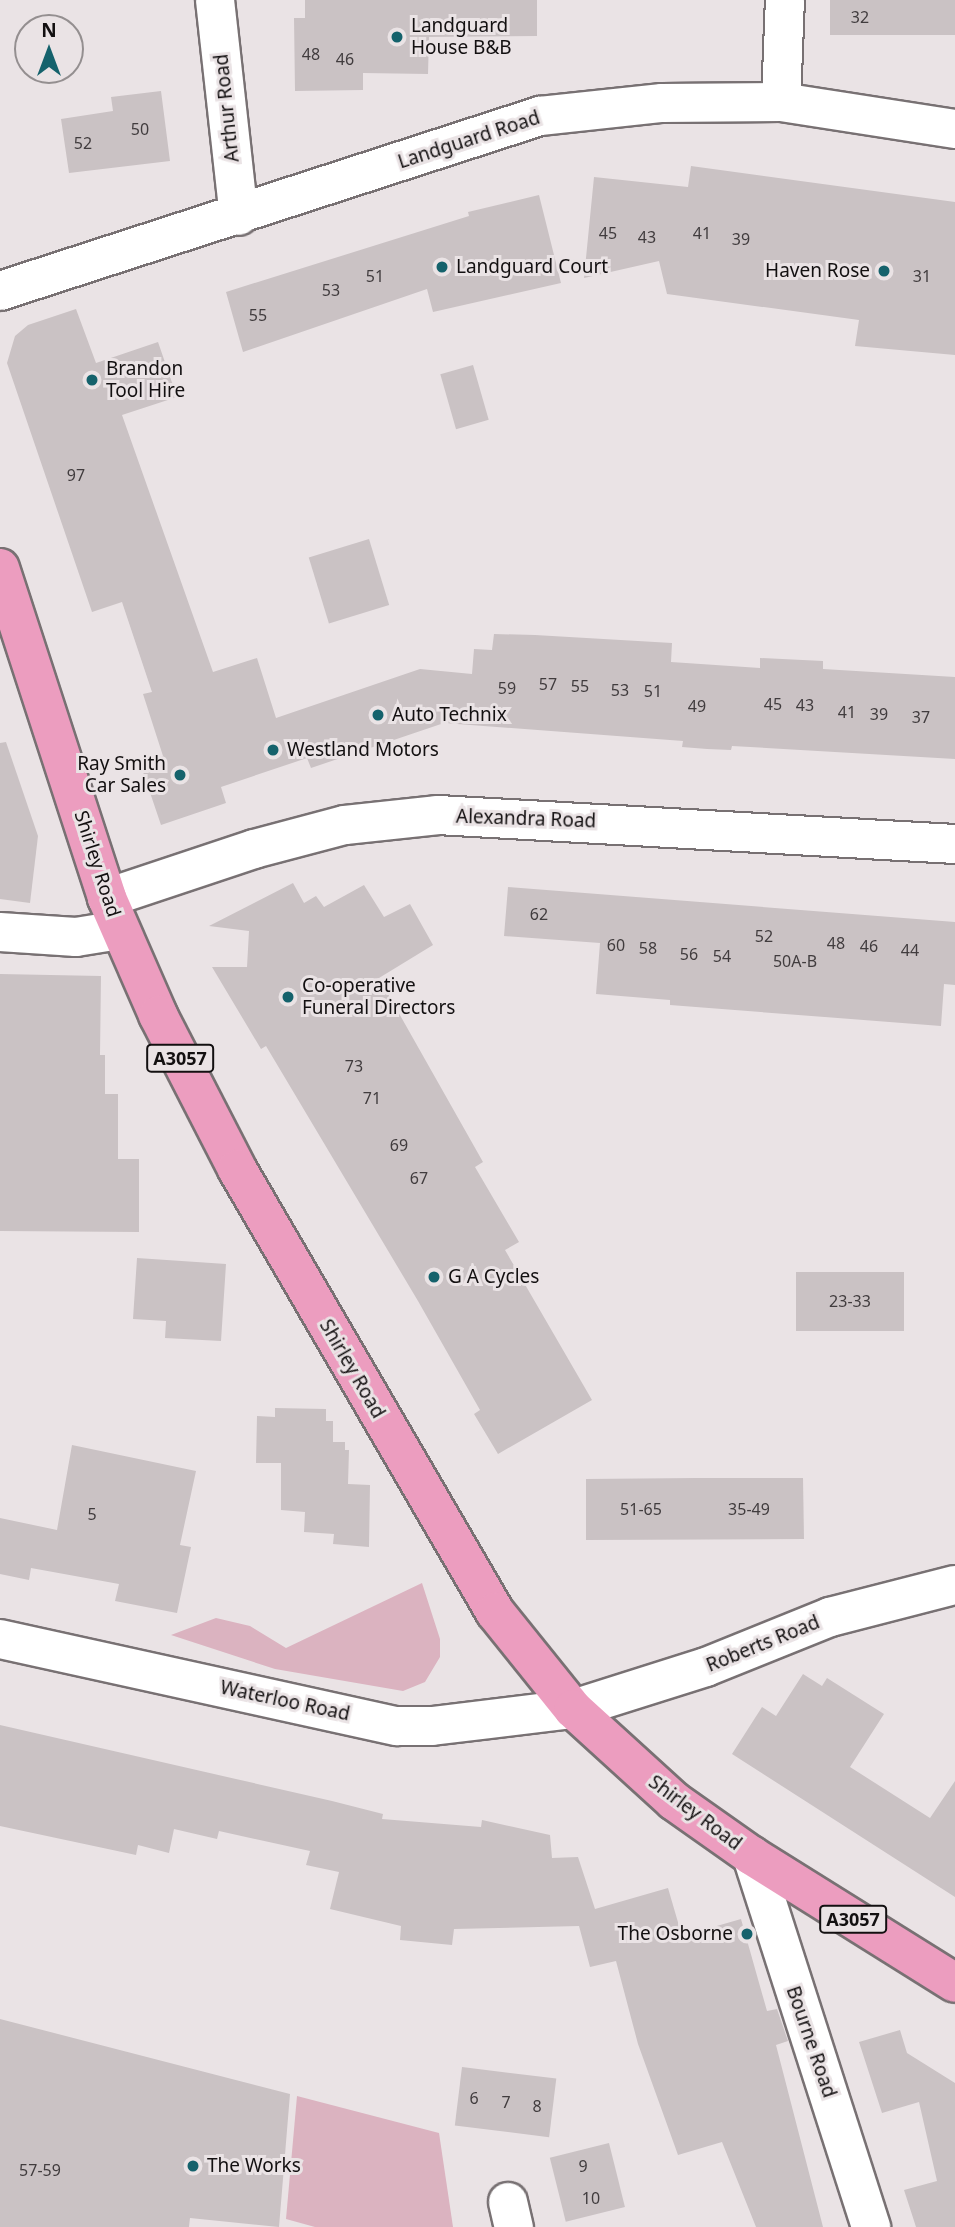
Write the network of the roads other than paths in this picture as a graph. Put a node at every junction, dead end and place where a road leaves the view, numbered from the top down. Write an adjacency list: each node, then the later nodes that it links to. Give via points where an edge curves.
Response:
1 (215, 0): 5 (street, Arthur Road)
2 (785, 0): 3 (street)
3 (781, 102): 4 (street, Landguard Road); 5 (street, Landguard Road, via 662,103 540,116)
4 (955, 129)
5 (239, 216): 6 (street, Landguard Road)
6 (0, 291)
7 (0, 568): 9 (main road, Shirley Road / A3057)
8 (955, 844): 9 (street, Alexandra Road, via 438,816 345,825 254,849)
9 (113, 914): 10 (street, Alexandra Road, via 76,937); 13 (main road, Shirley Road / A3057, via 237,1169 436,1513 495,1612)
10 (0, 932)
11 (955, 1585): 13 (street, Roberts Road, via 830,1617 706,1667)
12 (0, 1639): 13 (street, Waterloo Road, via 397,1726)
13 (573, 1709): 14 (main road, Shirley Road / A3057, via 674,1801)
14 (752, 1856): 15 (main road, Shirley Road / A3057); 16 (street, Bourne Road)
15 (955, 1983)
16 (871, 2227)

